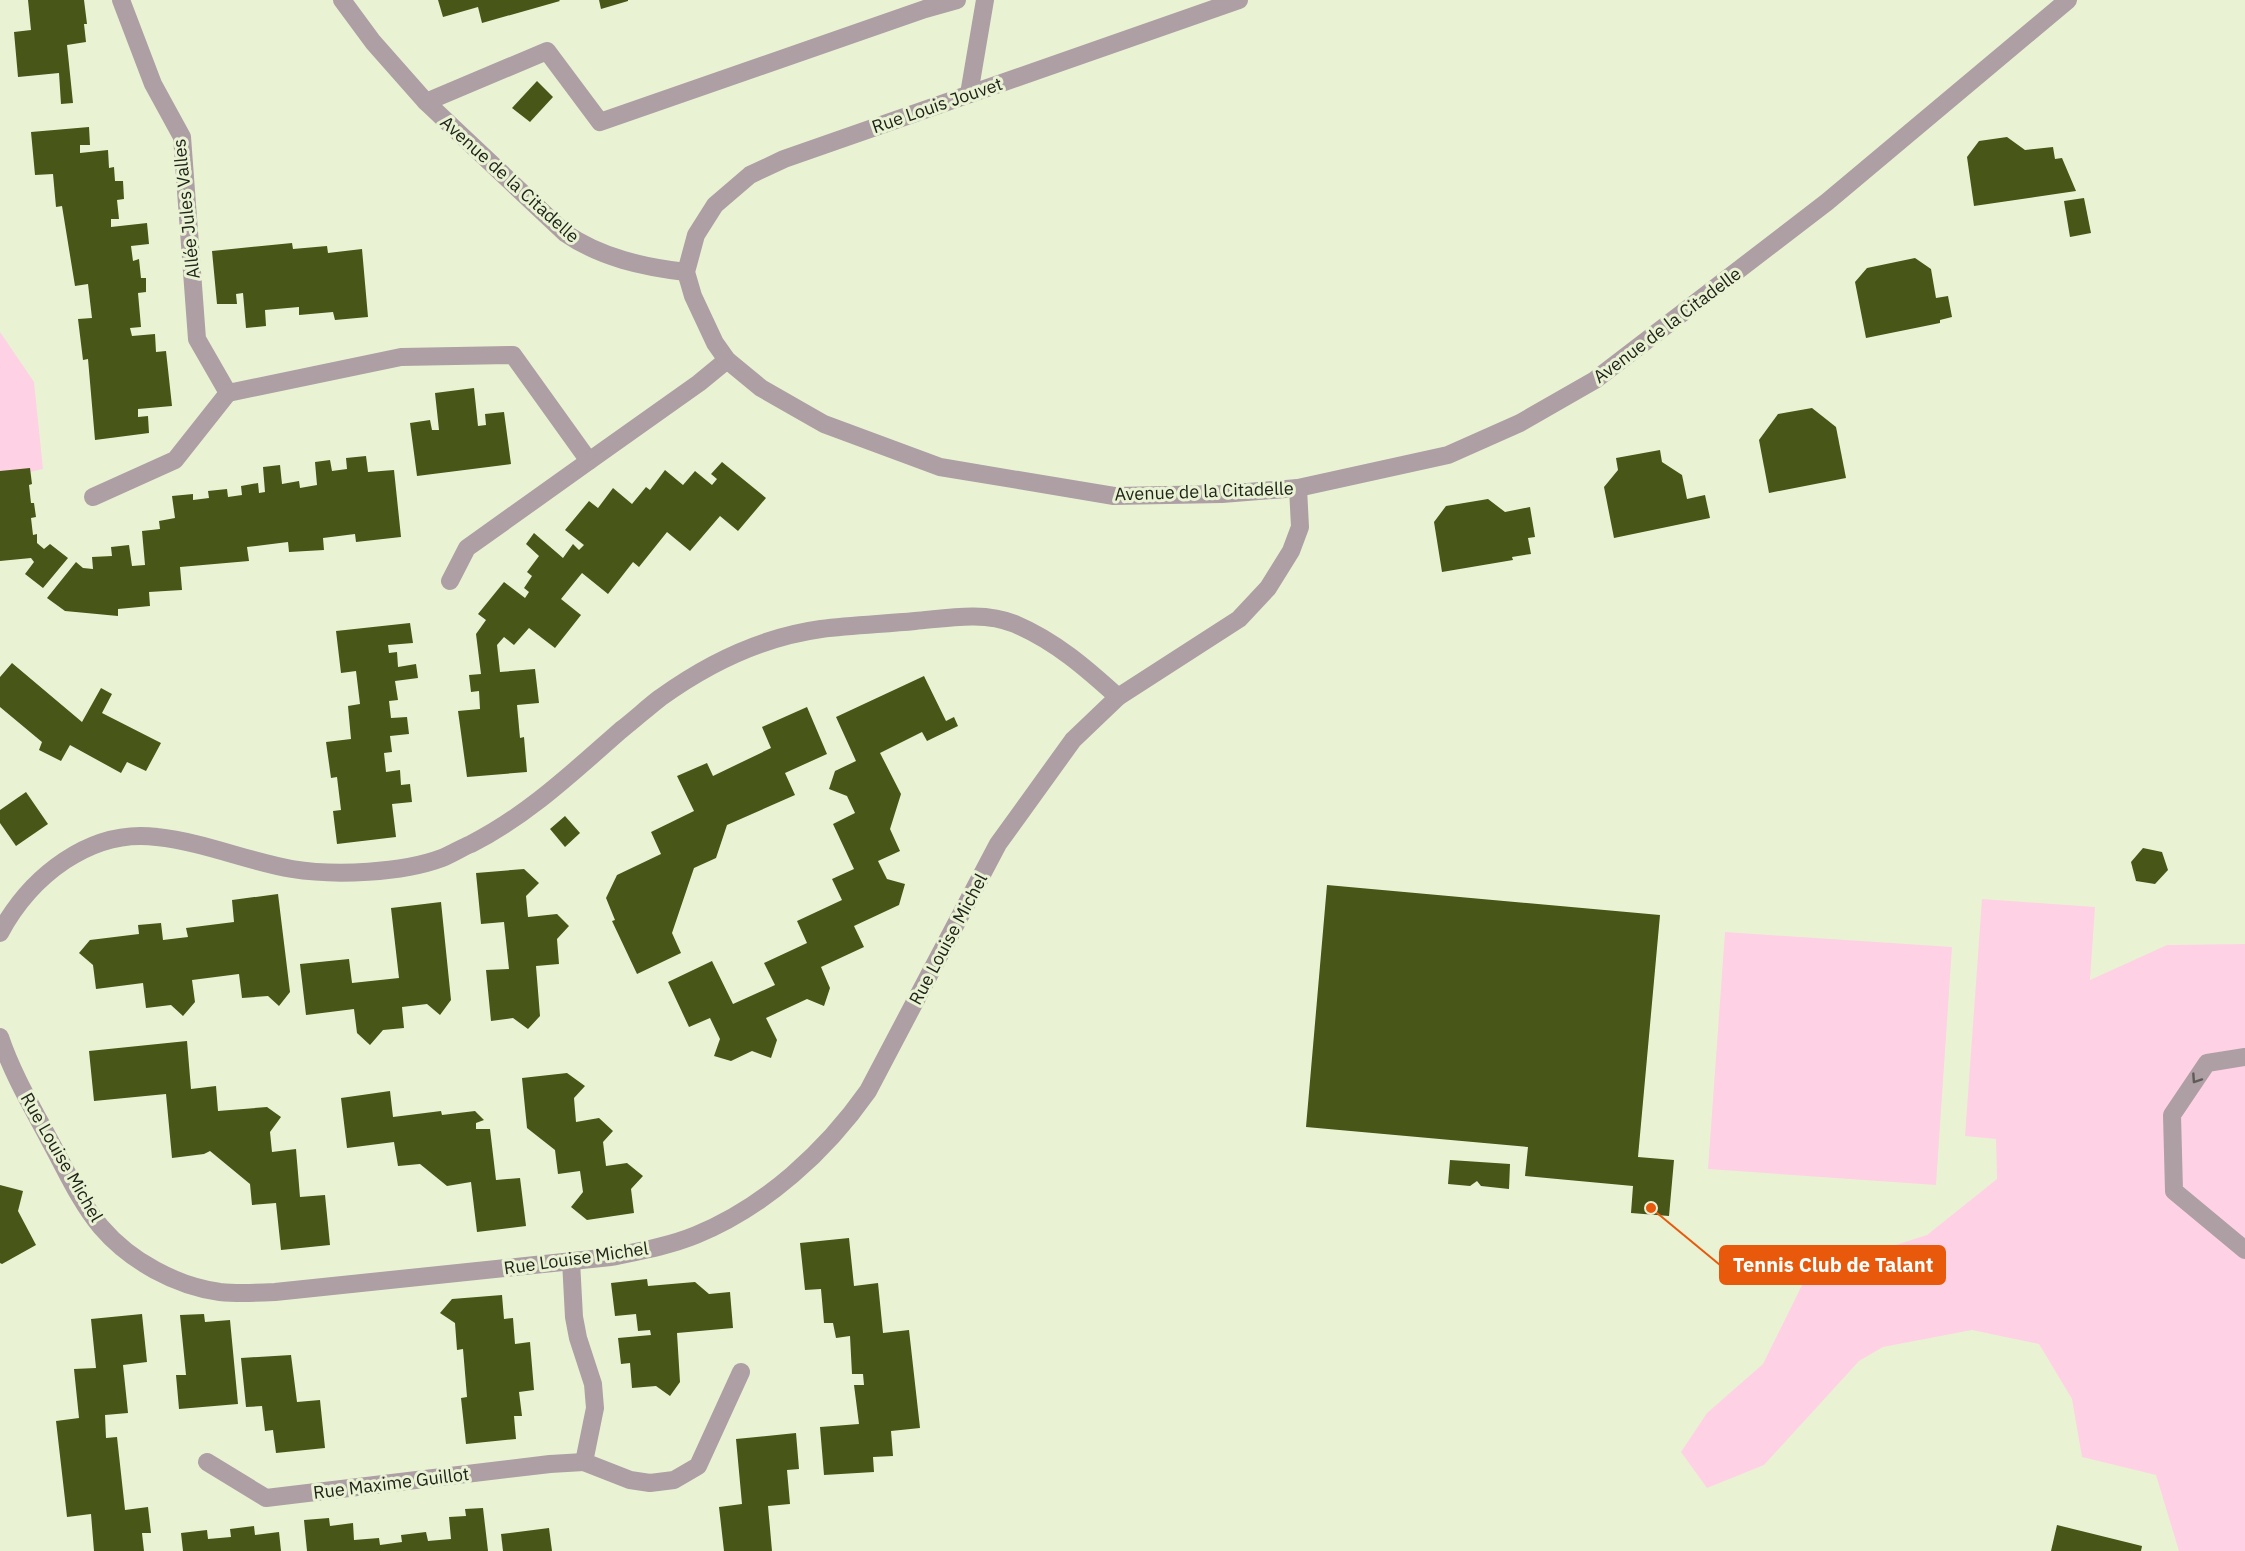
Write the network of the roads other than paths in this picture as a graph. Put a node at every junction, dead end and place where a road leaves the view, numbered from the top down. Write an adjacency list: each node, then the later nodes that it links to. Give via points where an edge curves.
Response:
1 (121, 0): 11 (street, Allée Jules Valles, via 153,84 182,137 197,339)
2 (342, 0): 8 (street, Avenue de la Citadelle)
3 (957, 0): 8 (street, via 600,122 547,51)
4 (985, 0): 7 (street)
5 (1239, 0): 7 (street, Rue Louis Jouvet)
6 (2068, 0): 13 (street, Avenue de la Citadelle, via 1827,202 1595,380 1520,423 1448,455)
7 (969, 94): 9 (street, Rue Louis Jouvet, via 784,159 750,175 715,205 696,235)
8 (426, 102): 9 (street, Avenue de la Citadelle, via 582,245 628,261)
9 (686, 272): 10 (street, Avenue de la Citadelle, via 703,320)
10 (727, 360): 12 (street); 13 (street, Avenue de la Citadelle, via 761,388 824,424 940,467 1114,496)
11 (228, 393): 12 (street, via 401,357 513,355); 14 (street, via 176,460)
12 (589, 461): 15 (street, via 467,548)
13 (1298, 488): 16 (street, Rue Louise Michel, via 1300,527 1291,551 1268,588 1239,619)
14 (93, 497)
15 (450, 581)
16 (1118, 697): 17 (street, via 1054,644 1013,623 976,616 819,629 769,641 687,679 658,699 533,806 492,833 442,858 393,869 314,872 156,836 126,838 99,843 50,871 29,890); 21 (street, Rue Louise Michel, via 1073,740 998,844 868,1091 808,1161 778,1187 697,1234 611,1257)
17 (0, 932)
18 (0, 1038): 21 (street, Rue Louise Michel, via 24,1092 84,1203 102,1228 153,1270 186,1283 246,1294)
19 (2245, 1057): 20 (street, one-way to 20, via 2207,1063 2172,1115 2174,1191)
20 (2245, 1250)
21 (571, 1261): 24 (street, via 574,1317 593,1384 595,1408)
22 (741, 1372): 24 (street, via 698,1466 674,1480 630,1480)
23 (207, 1462): 24 (street, Rue Maxime Guillot, via 266,1498)
24 (584, 1462)

